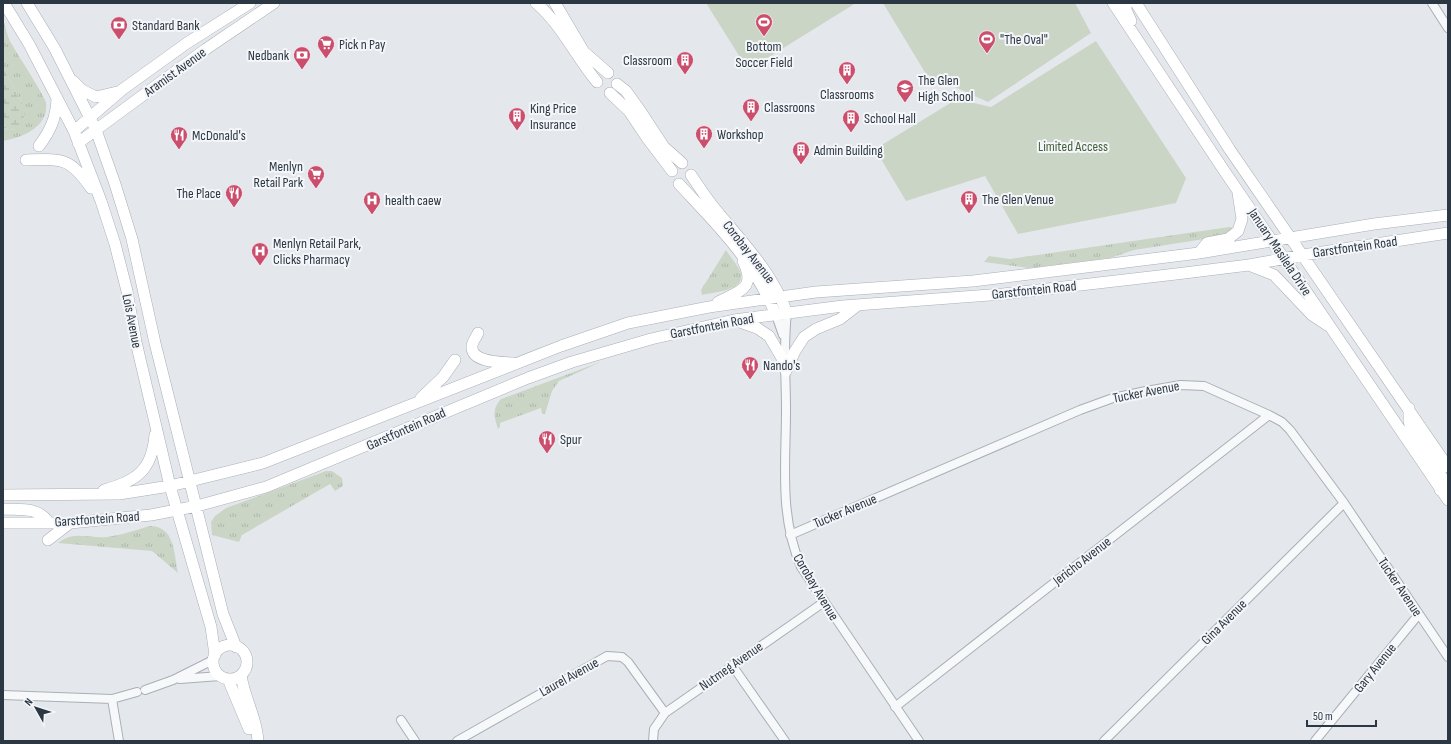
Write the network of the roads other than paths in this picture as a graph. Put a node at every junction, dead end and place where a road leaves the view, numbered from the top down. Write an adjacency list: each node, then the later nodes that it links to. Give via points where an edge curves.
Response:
1 (4, 3): 21 (main road, Lois Avenue)
2 (27, 3): 16 (main road, Lois Avenue)
3 (250, 3): 19 (main road, Aramist Avenue, via 187,43)
4 (274, 3): 23 (main road, Aramist Avenue, via 206,49)
5 (536, 3): 17 (main road, Corobay Avenue, via 556,22 579,60)
6 (555, 3): 15 (main road, Corobay Avenue, via 584,52)
7 (1113, 3): 14 (main road, January Masilela Drive)
8 (1126, 3): 14 (main road, via 1129,16)
9 (1136, 3): 12 (main road, January Masilela Drive)
10 (1145, 3): 12 (main road)
11 (1432, 3): 13 (street)
12 (1143, 15): 36 (main road, January Masilela Drive, via 1230,150)
13 (1448, 28)
14 (1152, 61): 32 (main road, January Masilela Drive)
15 (608, 73): 17 (main road, via 600,76); 18 (main road, Corobay Avenue, via 616,77)
16 (67, 74): 19 (main road, via 82,90 96,97 111,95); 22 (main road, Lois Avenue)
17 (597, 82): 20 (main road, Corobay Avenue, via 600,90)
18 (617, 84): 20 (main road, via 615,90); 28 (main road, Corobay Avenue, via 638,108 664,147)
19 (123, 89): 22 (main road, Aramist Avenue)
20 (610, 93): 29 (main road, Corobay Avenue, via 629,111)
21 (57, 98): 24 (main road, Lois Avenue); 26 (main road, via 54,120)
22 (90, 119): 23 (main road, Lois Avenue); 24 (main road, Aramist Avenue)
23 (96, 130): 25 (main road, Aramist Avenue); 61 (main road, Lois Avenue, via 132,239)
24 (74, 131): 25 (main road, Lois Avenue)
25 (78, 143): 33 (main road, Lois Avenue)
26 (39, 146)
27 (26, 160): 33 (main road, via 55,159 69,163 80,172)
28 (682, 163): 29 (main road, via 675,165); 30 (main road, Corobay Avenue, via 688,166)
29 (672, 171): 31 (main road, Corobay Avenue, via 672,177)
30 (691, 175): 31 (main road, via 688,181); 43 (main road, Corobay Avenue, via 715,209 761,263)
31 (679, 184): 38 (main road, Corobay Avenue)
32 (1238, 191): 37 (main road, January Masilela Drive); 39 (main road, via 1242,219 1238,231 1228,239 1208,243)
33 (101, 201): 59 (main road, Lois Avenue, via 124,280)
34 (1448, 215): 36 (main road, Garstfontein Road)
35 (1448, 233): 40 (main road, Garstfontein Road)
36 (1291, 237): 37 (main road, Garstfontein Road); 40 (main road, January Masilela Drive)
37 (1272, 240): 39 (main road, Garstfontein Road); 41 (main road, January Masilela Drive)
38 (738, 247): 44 (main road, Corobay Avenue); 46 (main road, via 748,273 747,284 740,292)
39 (1199, 253): 43 (main road, Garstfontein Road, via 973,281)
40 (1303, 255): 41 (main road, Garstfontein Road); 57 (main road, January Masilela Drive)
41 (1285, 259): 42 (main road, Garstfontein Road); 50 (main road, January Masilela Drive)
42 (1249, 265): 45 (main road, Garstfontein Road, via 1050,290); 50 (main road, via 1274,275 1312,315)
43 (781, 296): 44 (main road, Garstfontein Road); 47 (main road, Corobay Avenue)
44 (769, 298): 46 (main road, Garstfontein Road); 48 (main road, Corobay Avenue)
45 (858, 305): 47 (main road, Garstfontein Road); 55 (main road, via 840,319 804,337)
46 (709, 307): 54 (main road, Garstfontein Road, via 628,323)
47 (787, 313): 48 (main road, Garstfontein Road); 52 (street, Corobay Avenue)
48 (776, 315): 49 (main road, Garstfontein Road); 52 (street, Corobay Avenue)
49 (734, 320): 55 (main road, via 757,328 769,336); 68 (main road, Garstfontein Road, via 674,333 572,362 469,401 378,442 266,487)
50 (1329, 326): 63 (main road, January Masilela Drive)
51 (478, 334): 54 (main road, via 472,345 475,355 486,360)
52 (784, 337): 55 (street, Corobay Avenue)
53 (455, 360): 56 (main road, via 443,377)
54 (517, 363): 56 (main road, Garstfontein Road)
55 (786, 368): 74 (street, Corobay Avenue, via 785,508)
56 (417, 403): 61 (main road, Garstfontein Road, via 263,463)
57 (1408, 407): 60 (main road, January Masilela Drive); 63 (main road, via 1411,429 1444,480)
58 (1269, 415): 67 (street, Tucker Avenue, via 1290,430); 74 (street, Tucker Avenue, via 1211,388 1196,385 1173,385 1114,398 1080,410); 89 (street, Jericho Avenue)
59 (156, 424): 62 (main road, Lois Avenue); 65 (main road, via 152,455 143,471 122,485)
60 (1447, 465)
61 (190, 480): 62 (main road, Garstfontein Road); 68 (main road, Lois Avenue)
62 (170, 486): 65 (main road, Garstfontein Road, via 119,494); 70 (main road, Lois Avenue)
63 (1440, 490): 66 (main road, January Masilela Drive)
64 (3, 495): 65 (main road, Garstfontein Road)
65 (87, 495)
66 (1448, 500)
67 (1344, 503): 77 (street, Tucker Avenue); 101 (street, Gina Avenue)
68 (197, 506): 70 (main road, Garstfontein Road); 78 (main road, Lois Avenue, via 223,614)
69 (3, 508): 72 (main road, via 34,510)
70 (176, 510): 73 (main road, Garstfontein Road); 79 (main road, Lois Avenue, via 211,627)
71 (3, 522): 72 (main road, Garstfontein Road)
72 (48, 523): 73 (main road, Garstfontein Road)
73 (70, 523): 75 (main road)
74 (790, 534): 76 (street, Corobay Avenue, via 801,567)
75 (48, 540)
76 (824, 602): 81 (street, Nutmeg Avenue); 89 (street, Corobay Avenue)
77 (1419, 614): 80 (street, Tucker Avenue); 102 (street, Gary Avenue)
78 (236, 646): 79 (main road, via 222,648); 82 (main road, via 243,652 247,661)
79 (214, 657): 83 (main road, via 214,669); 84 (street)
80 (1448, 657)
81 (732, 665): 90 (street, Nutmeg Avenue); 99 (street)
82 (241, 675): 83 (main road); 91 (main road)
83 (224, 677): 84 (street); 91 (main road)
84 (174, 680): 85 (street)
85 (145, 690)
86 (137, 692): 88 (street)
87 (3, 695): 88 (street)
88 (112, 699): 93 (street)
89 (895, 707): 100 (street, Corobay Avenue)
90 (665, 713): 97 (street, Laurel Avenue, via 628,662 622,657 607,656); 98 (street, Nutmeg Avenue, via 654,729)
91 (249, 719): 94 (main road); 95 (main road)
92 (401, 720): 96 (street)
93 (119, 741)
94 (254, 741)
95 (258, 741)
96 (415, 741)
97 (456, 741)
98 (653, 741)
99 (785, 741)
100 (919, 741)
101 (1104, 741)
102 (1315, 741)

